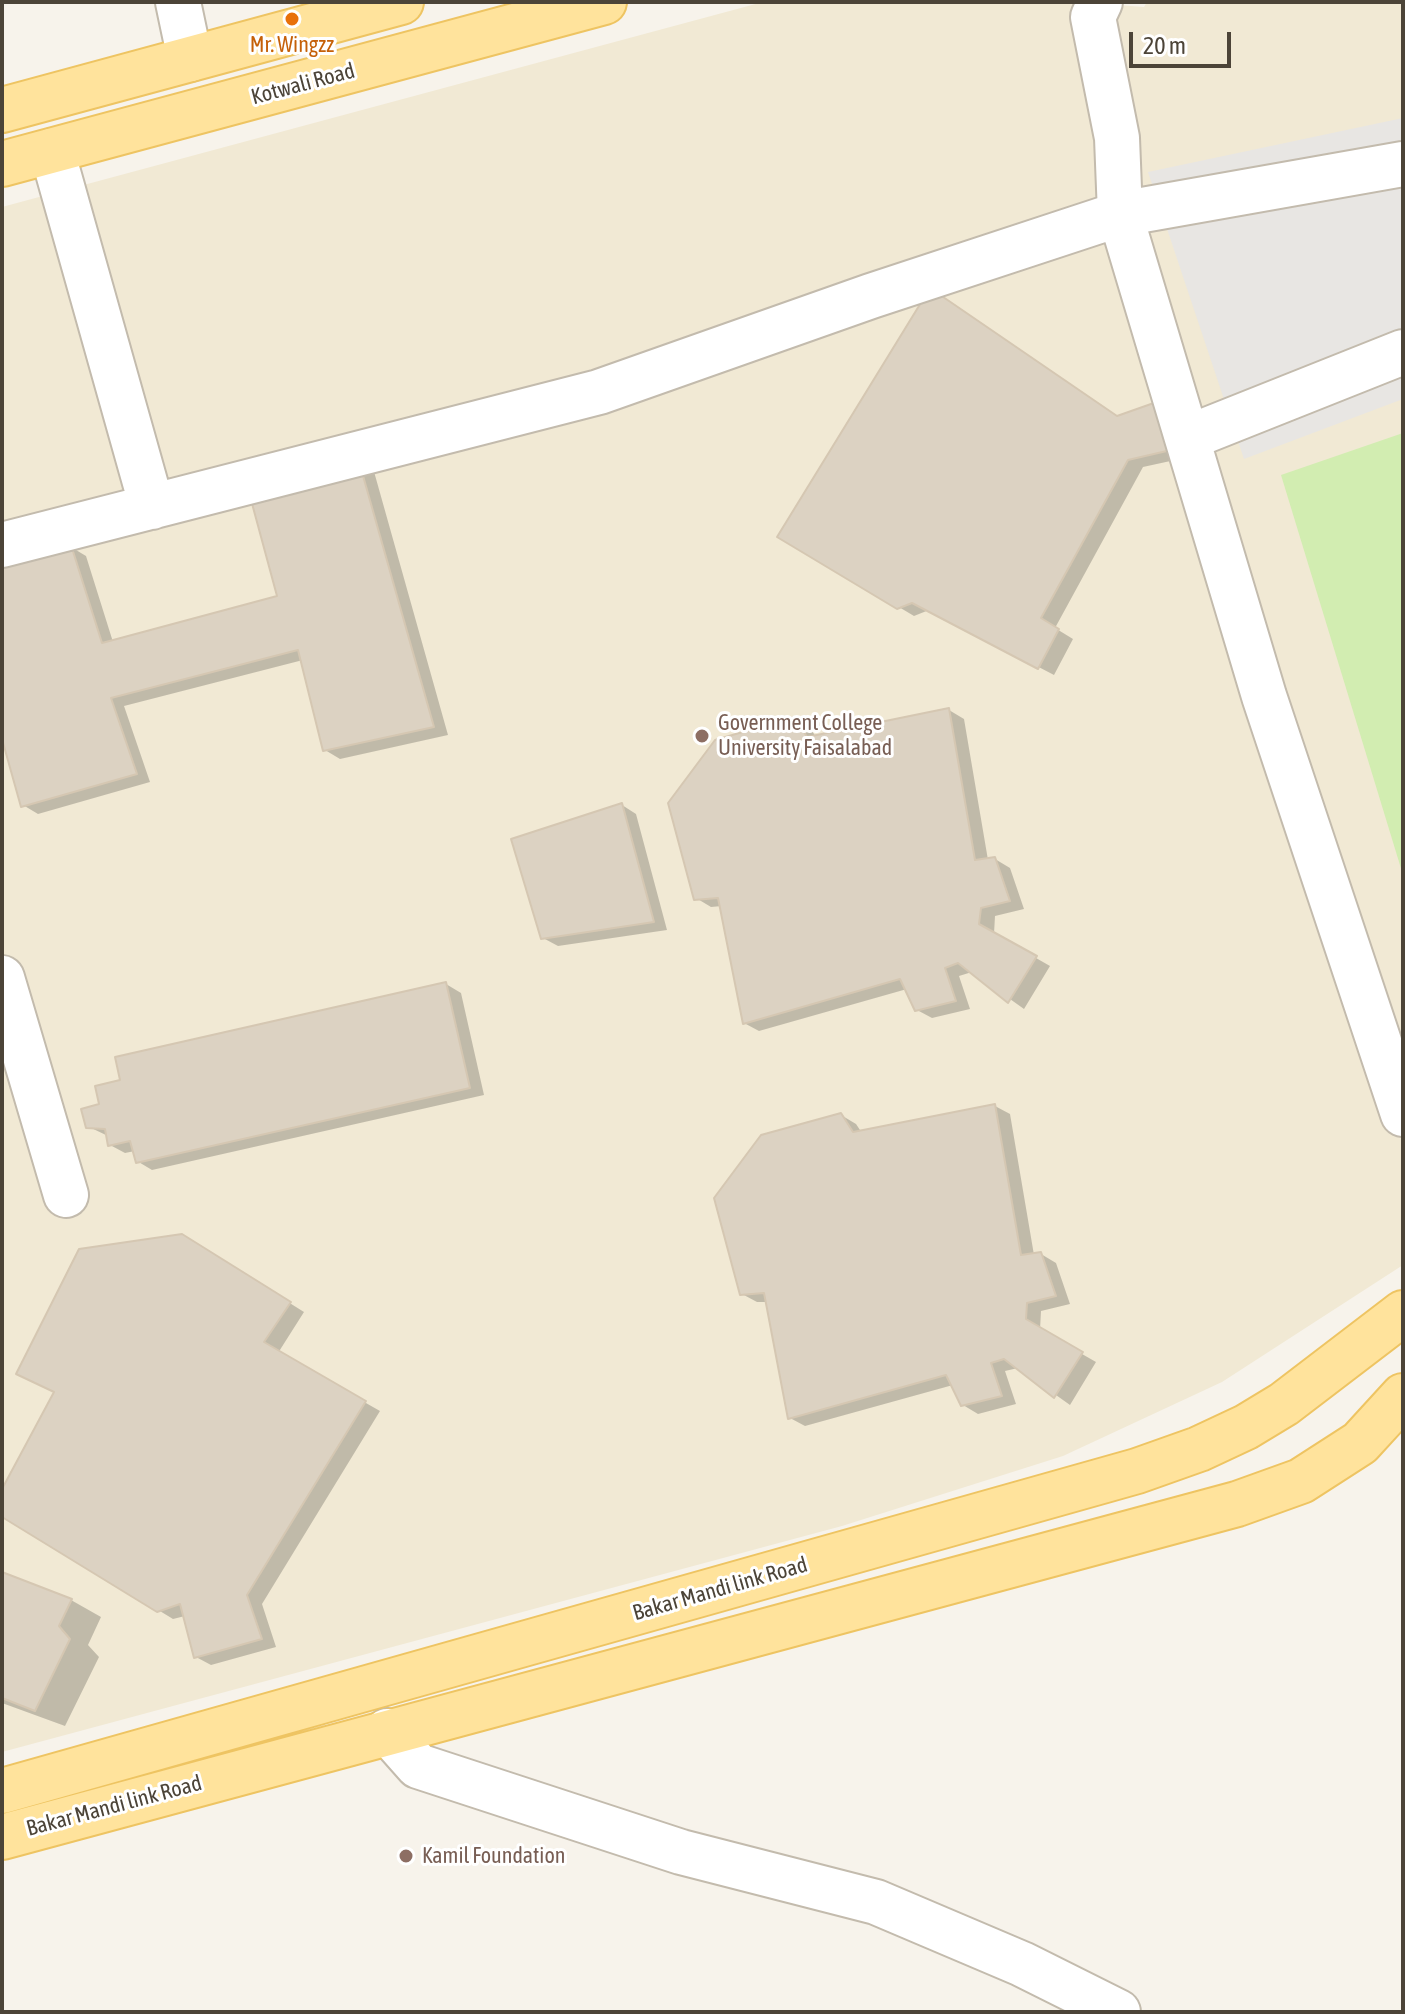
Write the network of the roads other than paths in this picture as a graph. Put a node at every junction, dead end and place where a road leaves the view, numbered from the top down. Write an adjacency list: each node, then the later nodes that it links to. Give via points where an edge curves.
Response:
1 (178, 2): 5 (street)
2 (401, 2): 5 (main road)
3 (604, 2): 7 (main road, Kotwali Road)
4 (1100, 2): 10 (street, via 1093,17 1117,138)
5 (190, 59): 6 (main road)
6 (2, 110)
7 (52, 151): 8 (main road, Kotwali Road); 13 (street)
8 (2, 164)
9 (1403, 164): 10 (street)
10 (1120, 214): 12 (street); 13 (street, via 599,392)
11 (1403, 352): 12 (street)
12 (1187, 438): 16 (street, via 1264,696)
13 (152, 507): 14 (street)
14 (2, 545)
15 (2, 978): 17 (street)
16 (1403, 1114)
17 (66, 1195)
18 (1399, 1330): 21 (main road, Bakar Mandi link Road, via 1246,1427 1137,1471)
19 (1403, 1396): 20 (main road, Bakar Mandi link Road, via 1360,1443 1301,1481 1237,1504)
20 (387, 1731): 22 (main road, Bakar Mandi link Road); 23 (street, via 418,1766 681,1852 876,1902)
21 (2, 1791)
22 (2, 1837)
23 (1118, 2012)

